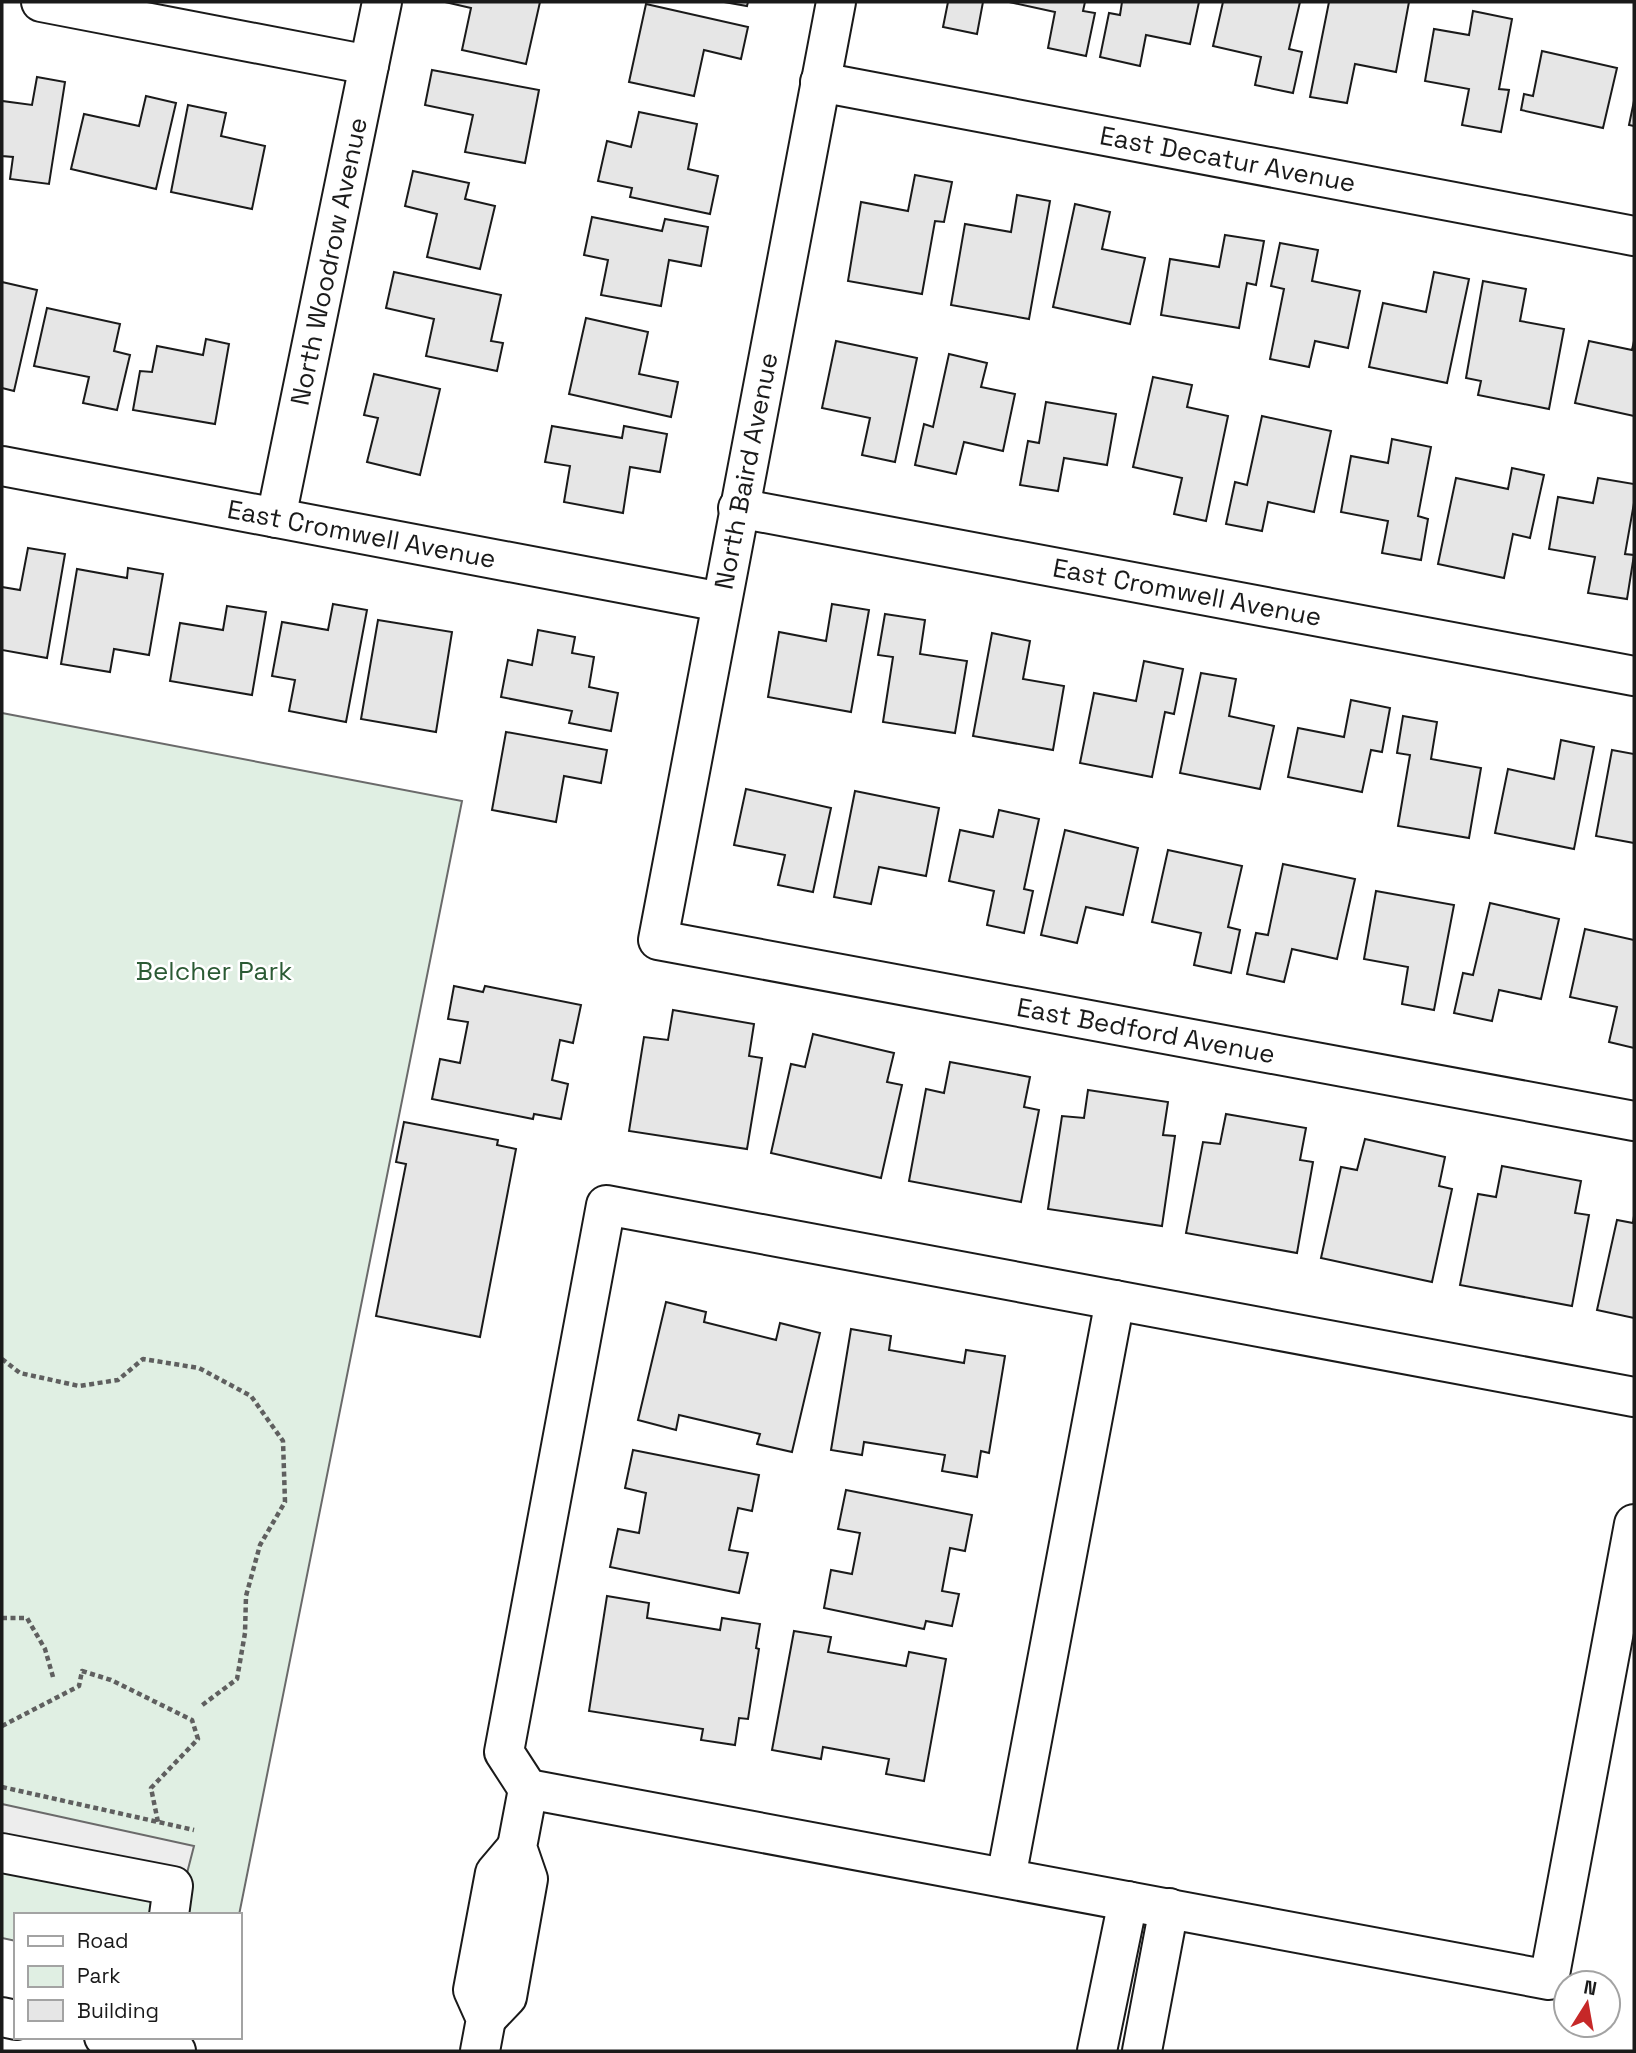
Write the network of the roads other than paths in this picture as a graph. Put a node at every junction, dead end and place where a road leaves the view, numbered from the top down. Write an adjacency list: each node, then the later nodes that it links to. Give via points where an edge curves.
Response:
1 (41, 2): 4 (street)
2 (382, 2): 4 (street, North Woodrow Avenue)
3 (836, 2): 5 (street, North Baird Avenue)
4 (369, 65): 9 (street, North Woodrow Avenue)
5 (820, 82): 6 (street, East Decatur Avenue); 8 (street, North Baird Avenue)
6 (1634, 236)
7 (2, 466): 9 (street, East Cromwell Avenue)
8 (738, 508): 10 (street, North Baird Avenue); 11 (street, East Cromwell Avenue)
9 (276, 518): 10 (street, East Cromwell Avenue)
10 (721, 602): 12 (street, North Baird Avenue)
11 (1634, 676)
12 (659, 940): 13 (street, East Bedford Avenue)
13 (1634, 1121)
14 (1115, 1300): 15 (street); 17 (street, via 606,1205 504,1752); 19 (street)
15 (1634, 1397)
16 (1634, 1524): 21 (street, via 1549,1980)
17 (528, 1789): 19 (street); 23 (street, via 517,1847 495,1873 472,1990)
18 (2, 1853): 22 (street, via 173,1886)
19 (1006, 1878): 20 (street)
20 (1128, 1901): 21 (street); 26 (street)
21 (1169, 1908): 27 (street)
22 (169, 1913)
23 (483, 2035)
24 (118, 2039): 25 (street)
25 (160, 2045)
26 (1097, 2051)
27 (1142, 2051)

